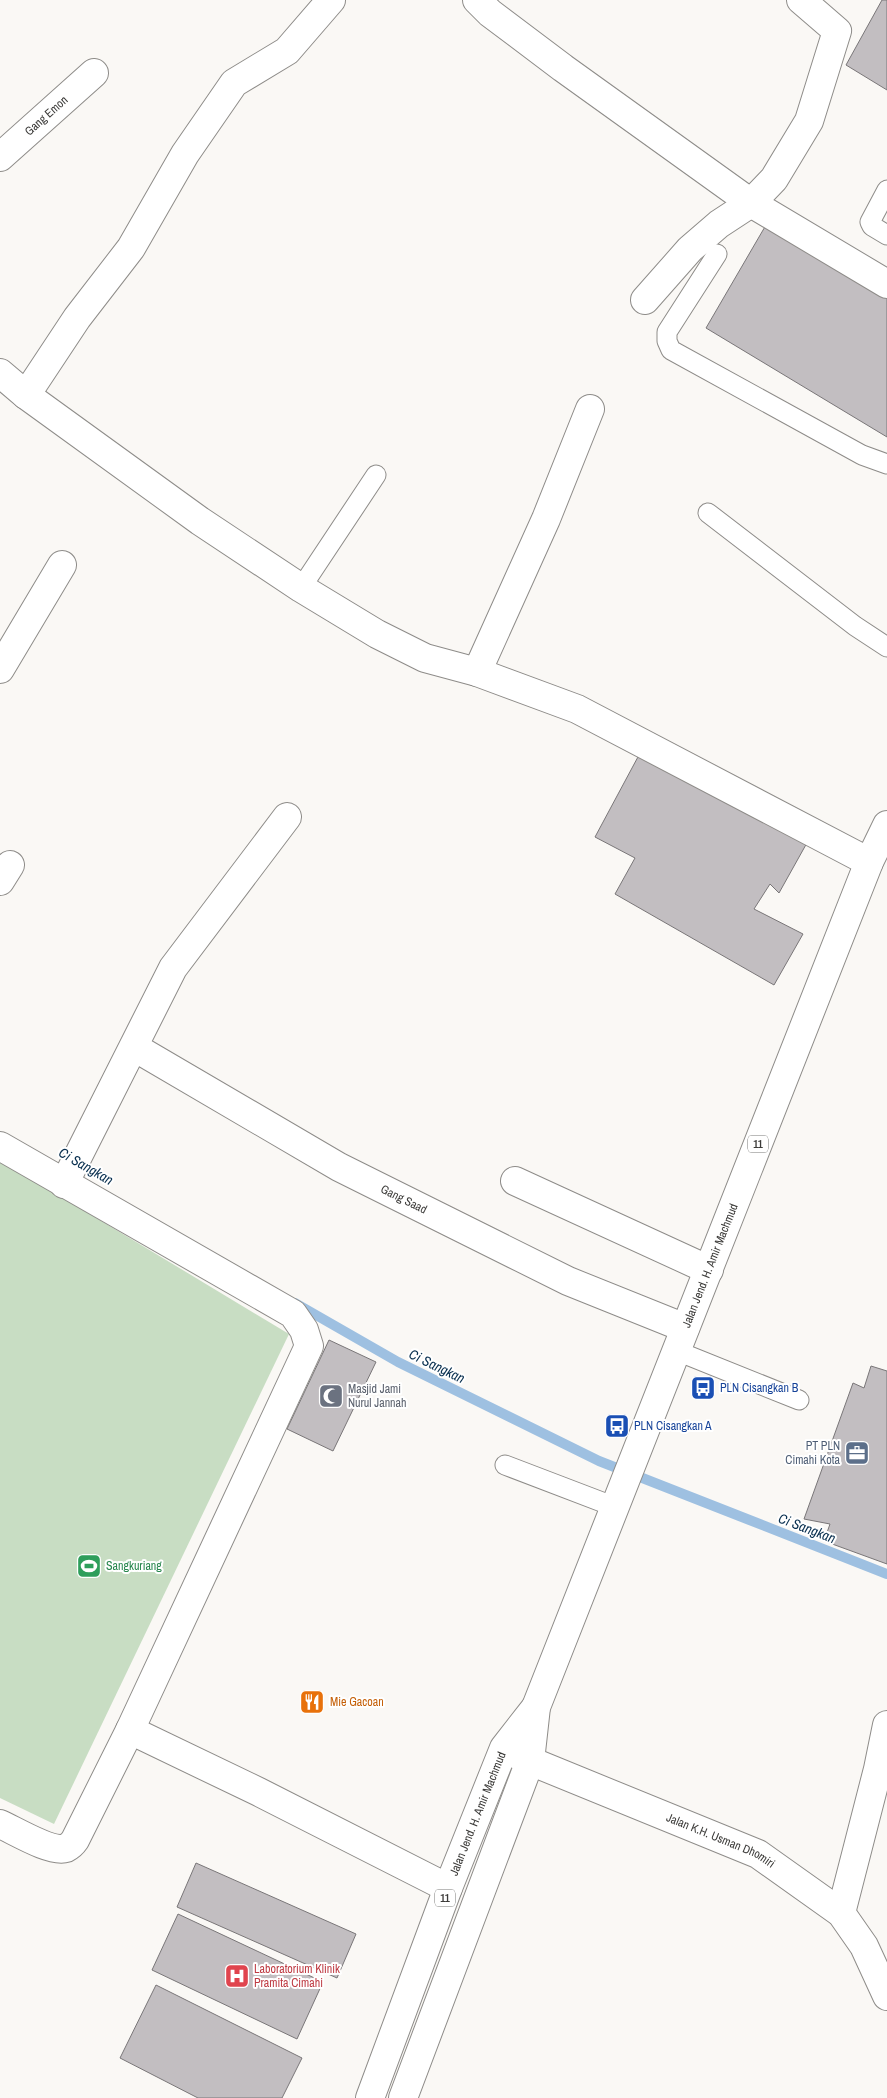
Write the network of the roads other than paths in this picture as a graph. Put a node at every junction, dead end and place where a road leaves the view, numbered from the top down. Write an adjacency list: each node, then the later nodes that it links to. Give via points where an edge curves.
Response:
1 (330, 0): 13 (main road, via 287,52 234,82 185,154 131,248 77,318)
2 (477, 0): 7 (main road, via 563,68)
3 (801, 0): 7 (main road, via 837,31 809,121 774,179)
4 (94, 72): 5 (main road, Gang Emon)
5 (0, 157)
6 (887, 190): 8 (lane, via 870,222)
7 (751, 203): 10 (main road); 11 (main road, via 690,249)
8 (887, 235)
9 (717, 254): 15 (lane, via 667,332 667,342 672,350 862,455)
10 (887, 284)
11 (645, 300)
12 (0, 373): 13 (main road)
13 (26, 395): 19 (main road, via 200,521)
14 (590, 409): 22 (main road, via 546,518)
15 (887, 464)
16 (376, 475): 19 (lane)
17 (708, 513): 20 (lane)
18 (62, 565): 21 (main road)
19 (301, 588): 22 (main road, via 377,634 425,658)
20 (887, 647)
21 (0, 669)
22 (477, 672): 25 (main road, via 577,709)
23 (287, 817): 26 (main road, via 173,968)
24 (887, 825): 25 (main road, Jalan Jend. H. Amir Machmud / 11)
25 (869, 862): 30 (main road, Jalan Jend. H. Amir Machmud / 11)
26 (134, 1047): 28 (main road); 31 (main road, Gang Saad, via 339,1167 568,1280)
27 (0, 1146): 28 (main road)
28 (68, 1177): 37 (main road, via 292,1314 304,1330 309,1346)
29 (515, 1181): 30 (main road)
30 (709, 1270): 31 (main road, Jalan Jend. H. Amir Machmud / 11)
31 (681, 1340): 32 (lane); 34 (main road, Jalan Jend. H. Amir Machmud / 11)
32 (799, 1400)
33 (505, 1465): 34 (lane)
34 (624, 1485): 35 (main road, Jalan Jend. H. Amir Machmud / 11)
35 (536, 1707): 38 (main road, Jalan Jend. H. Amir Machmud / 11); 39 (main road, Jalan Jend. H. Amir Machmud / 11)
36 (887, 1725): 42 (main road)
37 (130, 1730): 40 (main road, via 76,1840 68,1847 44,1844); 41 (main road)
38 (504, 1748): 39 (main road, Jalan K.H. Usman Dhomiri); 41 (main road, Jalan Jend. H. Amir Machmud / 11)
39 (530, 1761): 42 (main road, Jalan K.H. Usman Dhomiri, via 758,1854); 45 (main road, Jalan Jend. H. Amir Machmud / 11)
40 (0, 1824)
41 (448, 1888): 44 (main road, Jalan Jend. H. Amir Machmud / 11)
42 (841, 1912): 43 (main road, Jalan K.H. Usman Dhomiri, via 864,1946)
43 (887, 1996)
44 (370, 2098)
45 (402, 2098)

